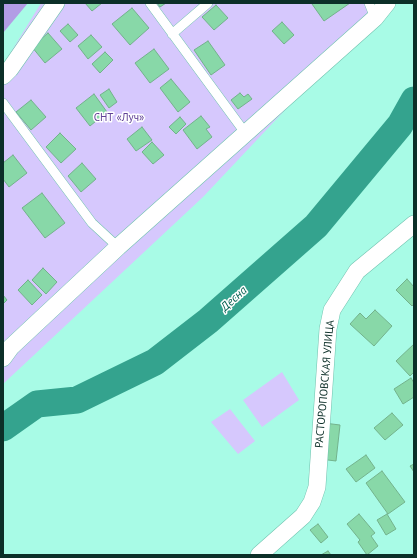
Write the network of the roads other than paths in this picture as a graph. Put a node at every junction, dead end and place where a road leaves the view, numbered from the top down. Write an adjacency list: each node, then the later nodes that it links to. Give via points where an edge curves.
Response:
1 (56, 3): 7 (street)
2 (150, 3): 6 (lane)
3 (208, 3): 6 (lane)
4 (387, 3): 5 (street)
5 (372, 11): 9 (street)
6 (172, 34): 9 (lane)
7 (3, 76)
8 (3, 103): 11 (lane, via 92,223)
9 (246, 134): 11 (street)
10 (414, 224): 13 (street, РАСТОРОПОВСКАЯ УЛИЦА, via 358,271 332,310 328,329 317,487 312,502 303,516)
11 (118, 247): 12 (street)
12 (6, 349)
13 (259, 555)

